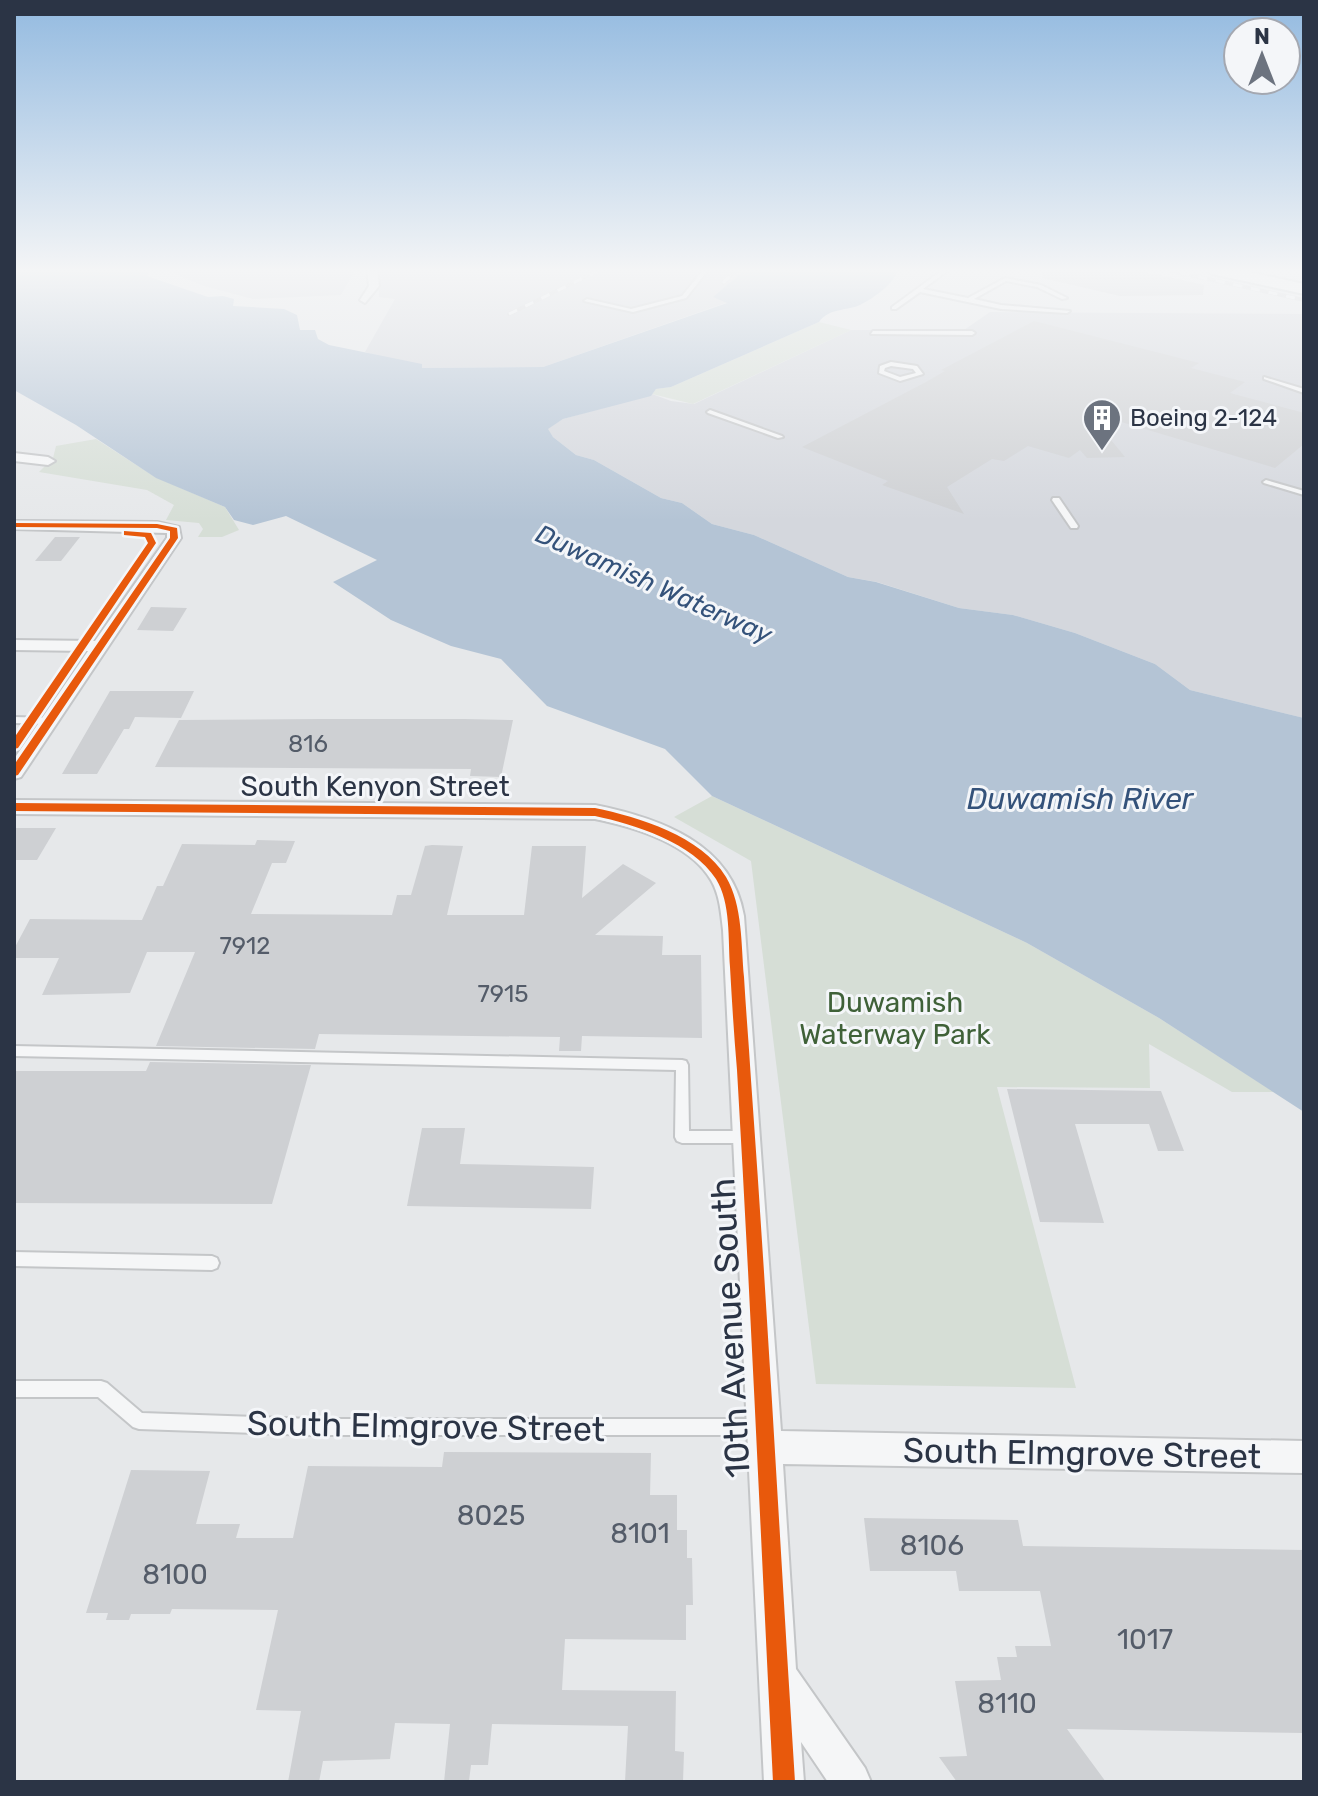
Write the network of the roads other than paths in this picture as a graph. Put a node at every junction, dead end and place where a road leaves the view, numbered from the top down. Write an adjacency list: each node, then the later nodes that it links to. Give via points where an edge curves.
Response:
1 (917, 376): 1 (lane, via 921,372 910,365 880,369 894,378)
2 (1266, 378): 3 (lane)
3 (1304, 391)
4 (710, 412): 5 (lane)
5 (780, 437)
6 (14, 457): 7 (street)
7 (48, 461)
8 (1266, 482): 9 (lane)
9 (1304, 493)
10 (1056, 500): 12 (lane)
11 (14, 525): 14 (street, via 174,530 174,538)
12 (1074, 526)
13 (14, 645): 14 (street)
14 (101, 646): 16 (street)
15 (14, 720): 16 (lane)
16 (50, 721): 17 (street)
17 (14, 773)
18 (14, 807): 19 (street, South Kenyon Street, via 595,812 636,821 686,847)
19 (718, 874): 21 (street, 10th Avenue South, via 732,903)
20 (14, 1051): 21 (lane, via 682,1065 682,1137)
21 (748, 1137): 25 (street, 10th Avenue South)
22 (14, 1259): 23 (lane)
23 (212, 1263)
24 (14, 1389): 25 (lane, South Elmgrove Street, via 101,1389 139,1421)
25 (763, 1437): 26 (street, South Elmgrove Street); 27 (street, 10th Avenue South)
26 (1304, 1457)
27 (779, 1675): 28 (street, 10th Avenue South); 29 (street)
28 (784, 1782)
29 (851, 1782)

